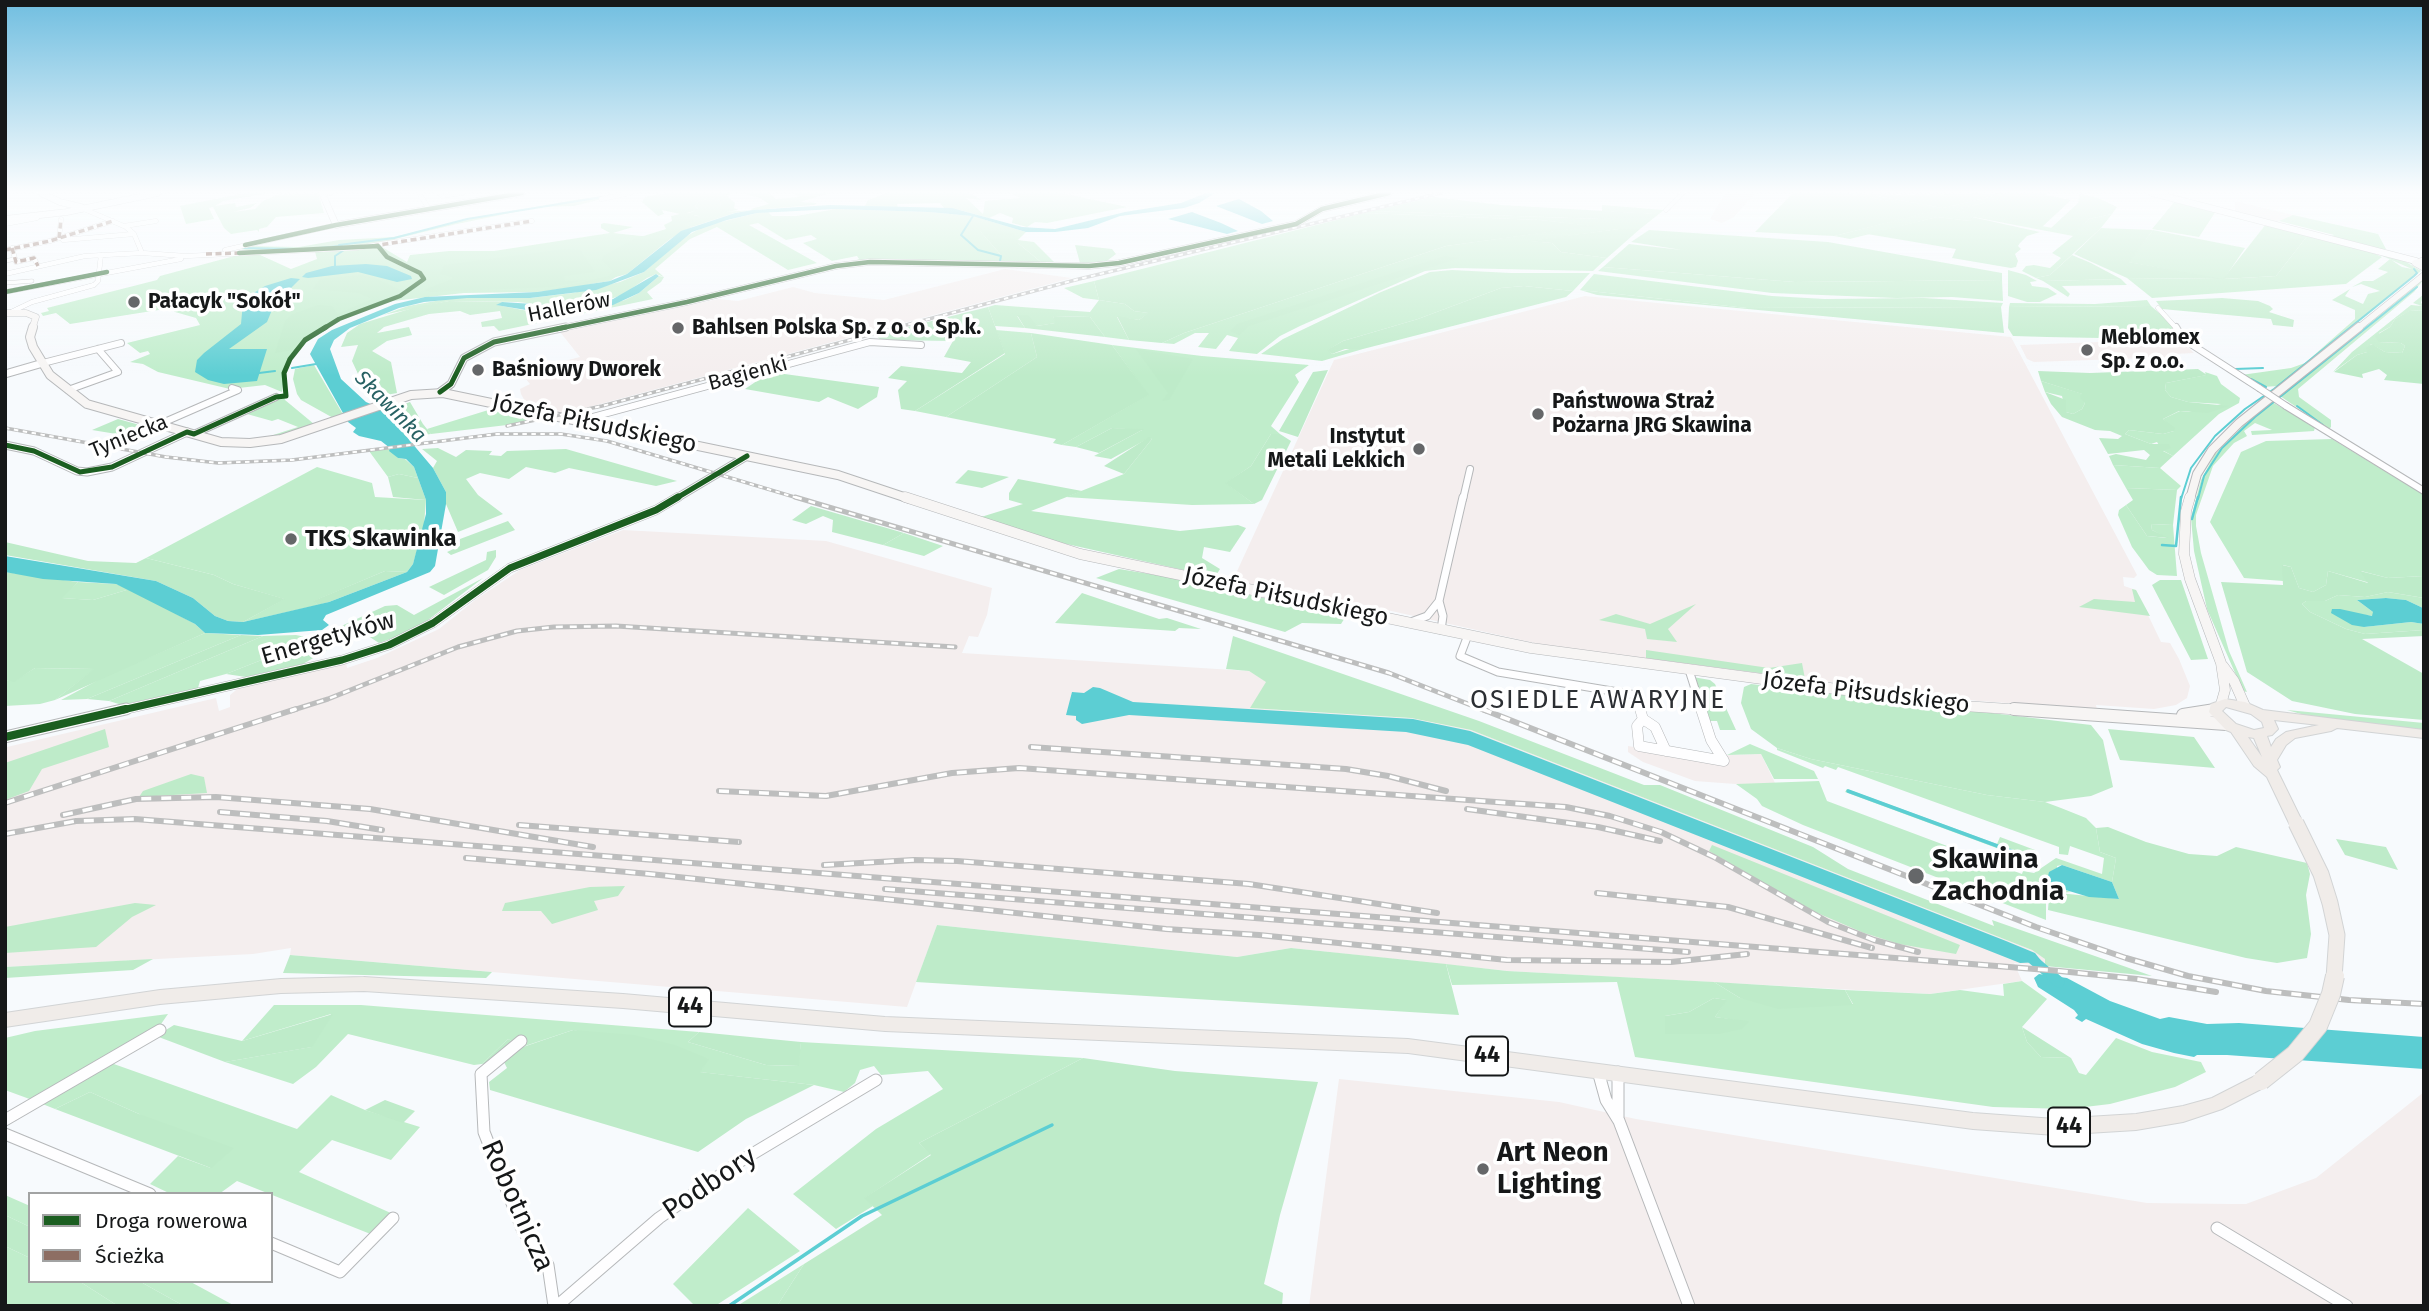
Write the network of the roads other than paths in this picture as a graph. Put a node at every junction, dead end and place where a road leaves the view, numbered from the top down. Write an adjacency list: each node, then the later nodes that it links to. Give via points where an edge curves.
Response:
1 (14, 254): 9 (street)
2 (126, 254): 7 (street)
3 (154, 254): 8 (street)
4 (205, 254): 8 (street)
5 (1157, 254): 30 (street, Hallerów, via 1105,265 843,265 494,342 464,358 451,384)
6 (2391, 254): 11 (street)
7 (101, 256): 12 (street); 16 (street)
8 (183, 257): 16 (street)
9 (15, 259): 10 (street); 12 (street, via 34,258)
10 (5, 261)
11 (2419, 261): 14 (main road)
12 (38, 266): 13 (street)
13 (30, 269): 15 (street); 19 (street)
14 (2424, 271): 45 (main road, via 2239,423 2219,443 2193,484 2184,554)
15 (5, 274)
16 (98, 274): 19 (street); 22 (street, via 92,287)
17 (32, 281): 18 (street)
18 (5, 283)
19 (39, 285): 20 (street)
20 (5, 292)
21 (2158, 308): 40 (street, bridge, via 2183,339)
22 (7, 313): 26 (main road, via 37,318 30,339)
23 (121, 343): 25 (street)
24 (922, 345): 32 (street, Bagienki, via 870,342)
25 (98, 349): 26 (street); 29 (street, via 118,372)
26 (43, 363): 27 (street); 29 (main road)
27 (5, 374)
28 (232, 388): 33 (street, via 239,390)
29 (68, 390): 33 (main road, via 90,406)
30 (437, 392): 32 (main road, Józefa Piłsudskiego); 34 (main road, via 402,398 285,438 224,443)
31 (276, 397): 34 (street)
32 (578, 421): 38 (main road, Józefa Piłsudskiego)
33 (160, 424): 34 (main road)
34 (191, 433): 36 (street, Tyniecka, via 92,472 77,471)
35 (5, 445): 36 (street, Tyniecka)
36 (17, 447): 37 (street)
37 (5, 452)
38 (747, 456): 42 (main road, Józefa Piłsudskiego, via 849,479 1064,550 1408,623); 56 (street, Energetyków, via 656,510 510,568 433,623 389,645 342,660)
39 (1470, 470): 41 (street)
40 (2424, 491)
41 (1438, 601): 42 (street); 43 (street)
42 (1427, 621): 43 (main road, Józefa Piłsudskiego)
43 (1441, 630): 44 (main road, Józefa Piłsudskiego)
44 (1468, 635): 46 (main road, Józefa Piłsudskiego); 51 (street, via 1460,656 1466,659 1504,673 1636,695)
45 (2221, 663): 47 (main road); 48 (main road, via 2225,690)
46 (1689, 670): 50 (main road, Józefa Piłsudskiego, via 1965,706); 57 (street, via 1711,740 1724,761)
47 (2245, 706): 48 (main road, 44); 49 (main road, 44)
48 (2218, 707): 50 (main road, Józefa Piłsudskiego); 53 (main road, 44, via 2219,718)
49 (2261, 714): 52 (main road, 44); 54 (main road, 44)
50 (2153, 718): 53 (main road, Józefa Piłsudskiego)
51 (1643, 719): 57 (street, via 1655,727); 57 (street, via 1637,726 1639,746)
52 (2338, 725): 54 (main road, 44); 55 (main road, 44); 58 (main road, 44, via 2291,735 2281,742)
53 (2232, 727): 54 (main road, 44); 58 (main road, 44, via 2259,762)
54 (2265, 730): 58 (main road, 44)
55 (2424, 734)
56 (5, 737)
57 (1665, 751)
58 (2272, 767): 63 (main road, 44, bridge, via 2326,889 2336,927 2337,965 2318,1026 2295,1054 2261,1081 2216,1104 2126,1124 2054,1127 1973,1121)
59 (5, 1020): 62 (main road, 44, via 160,997 365,984 885,1024 1408,1046)
60 (160, 1030): 65 (street)
61 (521, 1041): 72 (street, Robotnicza, via 481,1074 484,1132 523,1231 548,1265)
62 (1597, 1069): 63 (main road, 44); 66 (street, via 1606,1100)
63 (1618, 1073): 66 (street)
64 (876, 1080): 72 (street, Podbory, via 738,1162 659,1219)
65 (5, 1120)
66 (1619, 1121): 73 (street)
67 (5, 1134): 68 (street)
68 (145, 1192)
69 (393, 1218): 71 (street, via 340,1272)
70 (2217, 1228): 74 (street)
71 (273, 1244)
72 (555, 1306)
73 (1689, 1306)
74 (2347, 1306)

